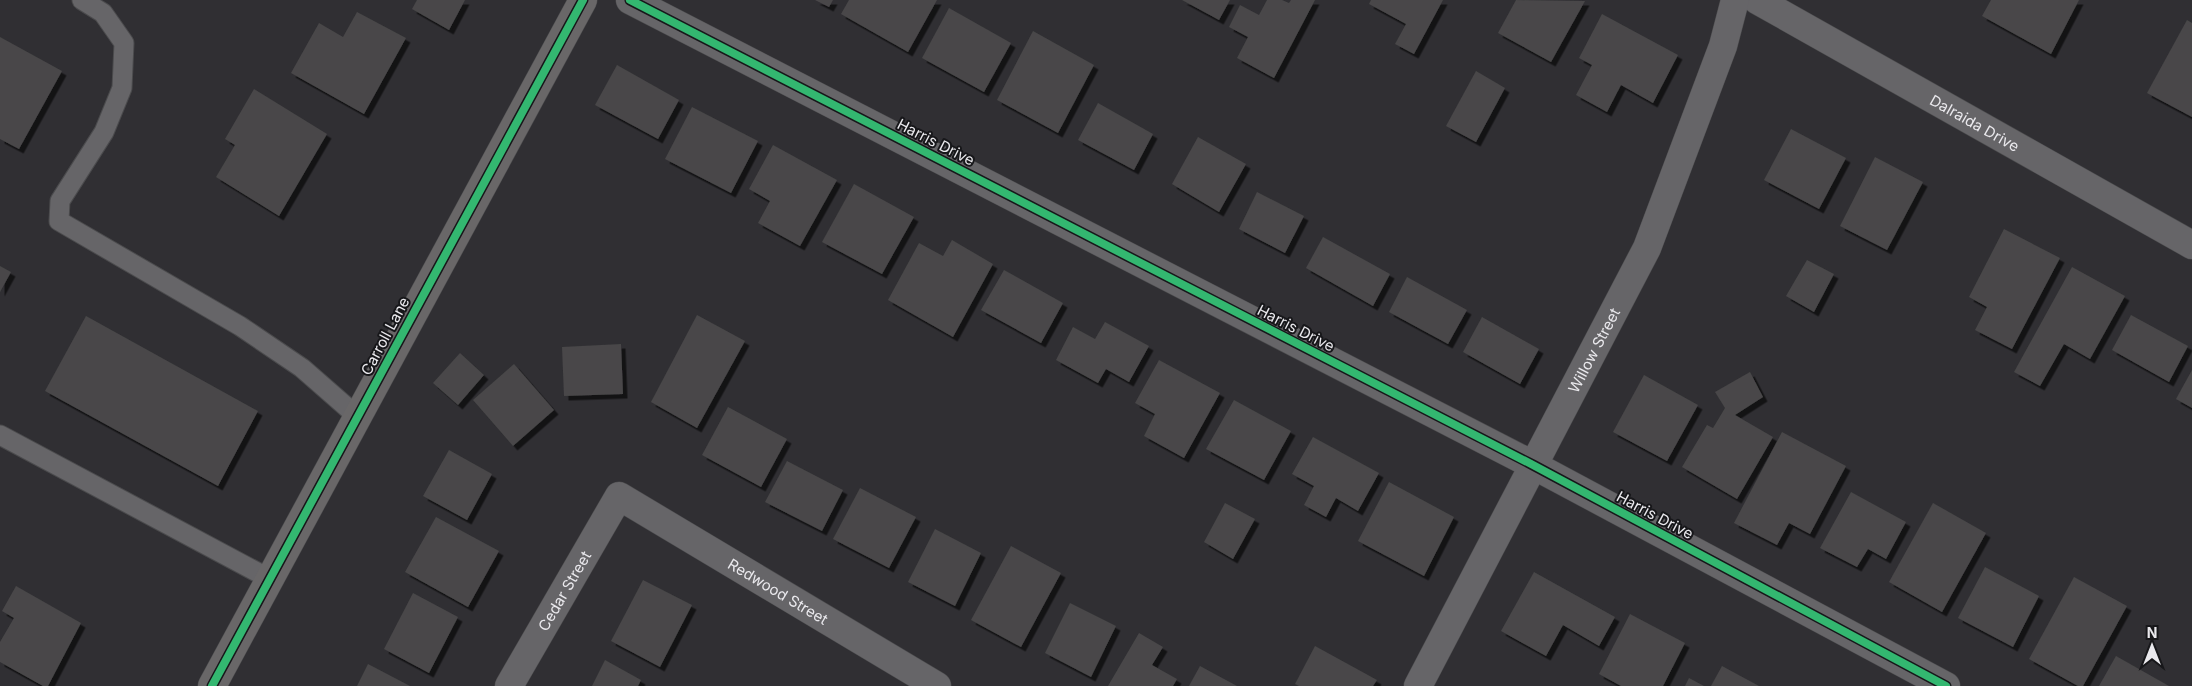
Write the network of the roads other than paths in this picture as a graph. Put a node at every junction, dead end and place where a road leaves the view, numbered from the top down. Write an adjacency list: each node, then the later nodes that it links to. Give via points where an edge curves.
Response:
1 (82, 0): 7 (lane, via 103,13 124,43 122,88 104,132 60,201 59,222 240,326 302,368)
2 (583, 0): 7 (street, Carroll Lane)
3 (630, 0): 9 (street, Harris Drive)
4 (1735, 0): 9 (street, Willow Street, via 1723,46 1647,248)
5 (1757, 0): 6 (street, Dalraida Drive)
6 (2192, 245)
7 (358, 416): 11 (street, Carroll Lane)
8 (0, 435): 11 (lane)
9 (1533, 465): 15 (street, Willow Street); 16 (street, Harris Drive)
10 (619, 496): 13 (street, Cedar Street); 14 (street, Redwood Street)
11 (270, 579): 12 (street, Carroll Lane)
12 (212, 686)
13 (508, 686)
14 (937, 686)
15 (1418, 686)
16 (1946, 686)

